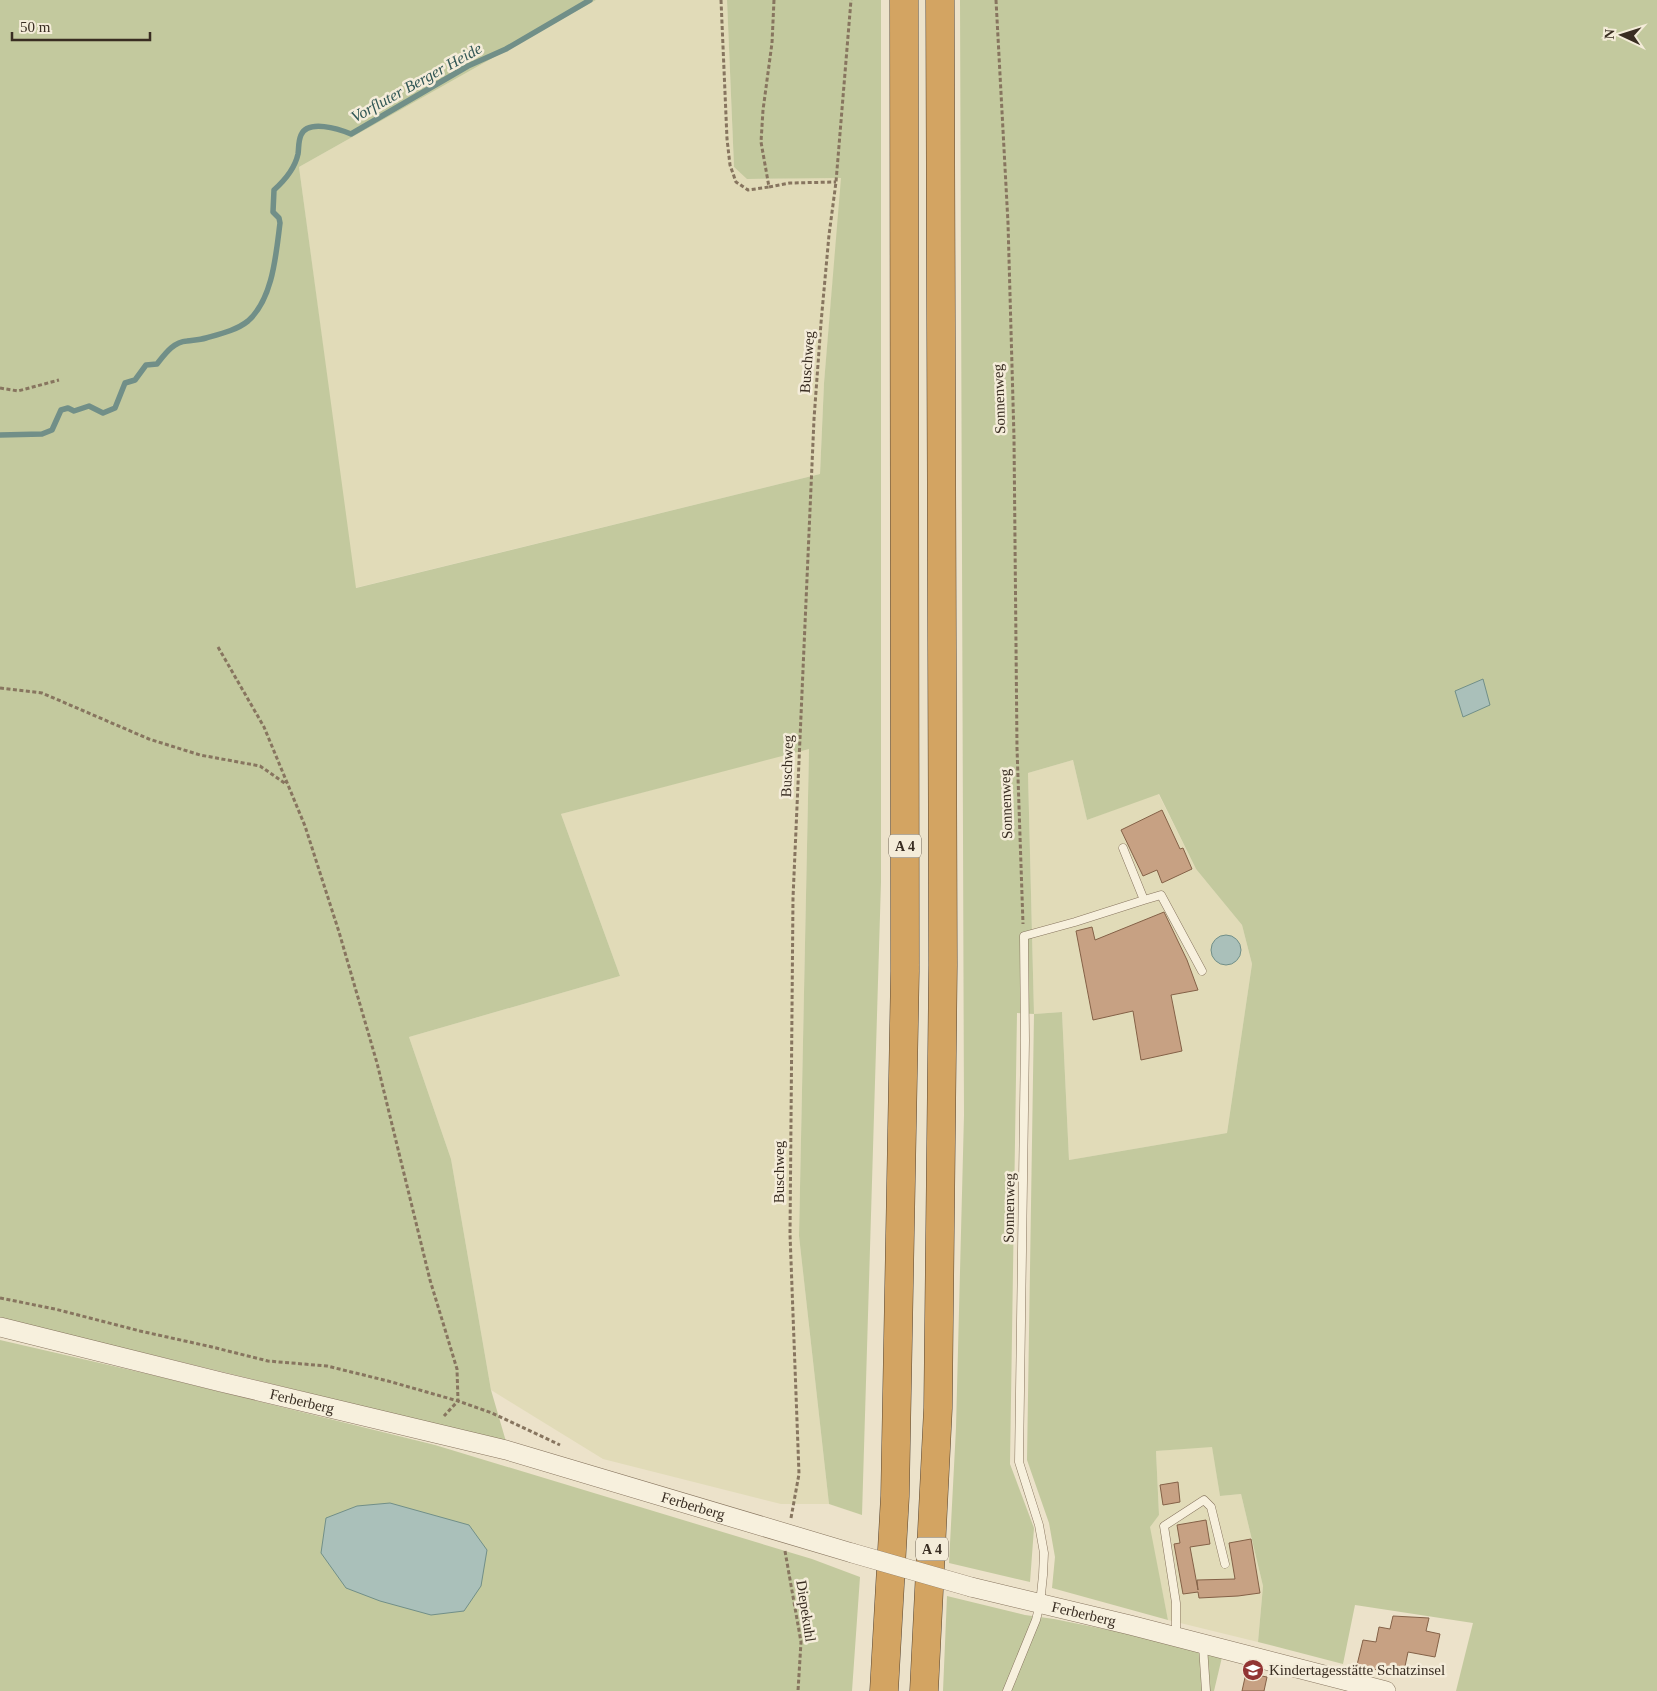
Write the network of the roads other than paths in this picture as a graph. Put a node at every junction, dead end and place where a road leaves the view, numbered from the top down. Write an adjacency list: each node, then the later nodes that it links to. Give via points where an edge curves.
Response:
1 (904, 0): 11 (highway, A 4, via 905,971 895,1496)
2 (940, 0): 12 (highway, A 4, via 943,995 938,1408)
3 (1123, 848): 4 (lane)
4 (1144, 900): 5 (lane, via 1161,895); 8 (lane, Sonnenweg, via 1024,936 1019,1462 1039,1525 1044,1553)
5 (1202, 972)
6 (0, 1328): 8 (street, Ferberberg, bridge, via 506,1450 852,1553)
7 (1225, 1564): 9 (lane, via 1211,1507 1204,1500 1164,1526 1176,1603)
8 (1040, 1604): 9 (street, Ferberberg); 13 (lane, Sonnenweg)
9 (1176, 1637): 10 (street, Ferberberg)
10 (1203, 1644): 14 (lane); 15 (street, Ferberberg)
11 (884, 1691)
12 (924, 1691)
13 (1007, 1691)
14 (1206, 1691)
15 (1386, 1691)

